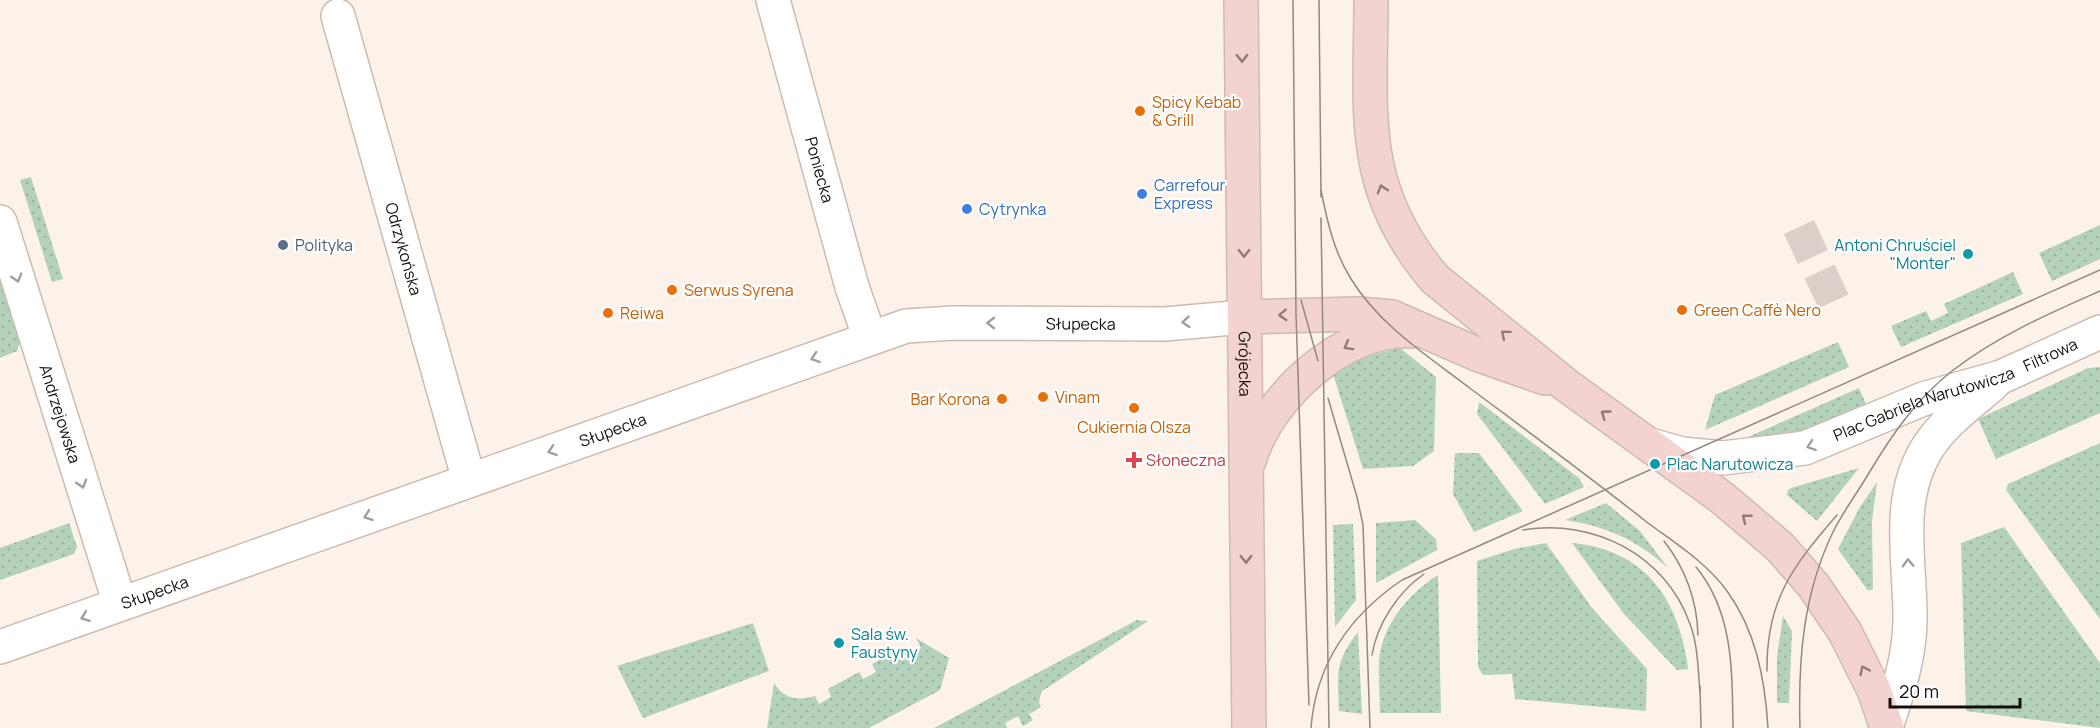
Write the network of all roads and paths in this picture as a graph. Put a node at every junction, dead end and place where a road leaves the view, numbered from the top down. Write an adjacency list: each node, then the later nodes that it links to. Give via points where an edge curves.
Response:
1 (773, 0): 8 (street, Poniecka)
2 (1241, 0): 6 (main road, Grójecka, one-way to 6)
3 (1371, 0): 11 (main road, one-way to 3, via 1435,279 1396,225 1374,154)
4 (338, 16): 14 (street, Odrzykońska)
5 (0, 222): 15 (street, Andrzejowska, one-way to 15)
6 (1244, 317): 8 (street, Słupecka, one-way to 8, via 1165,324 925,324); 9 (main road, one-way to 6, via 1378,314); 13 (main road, Grójecka)
7 (2100, 332): 10 (street, Filtrowa)
8 (870, 338): 14 (street, Słupecka, one-way to 14)
9 (1445, 339): 11 (main road); 13 (main road, one-way to 13, via 1395,330 1341,350 1310,373 1276,408 1252,450)
10 (2001, 377): 12 (street, Plac Gabriela Narutowicza, one-way to 12, via 1923,399 1829,439 1787,452 1705,457); 17 (street, Plac Gabriela Narutowicza, one-way to 10, via 1906,667 1910,621 1906,527 1916,469 1935,437)
11 (1566, 385): 12 (main road, Plac Gabriela Narutowicza, one-way to 11)
12 (1644, 443): 17 (main road, Plac Gabriela Narutowicza, one-way to 12, via 1845,632 1796,564 1760,529)
13 (1245, 472): 18 (main road, Grójecka, one-way to 18)
14 (469, 480): 15 (street, Słupecka, one-way to 15)
15 (120, 604): 16 (street, Słupecka, one-way to 16)
16 (0, 647)
17 (1887, 726)
18 (1249, 728)

